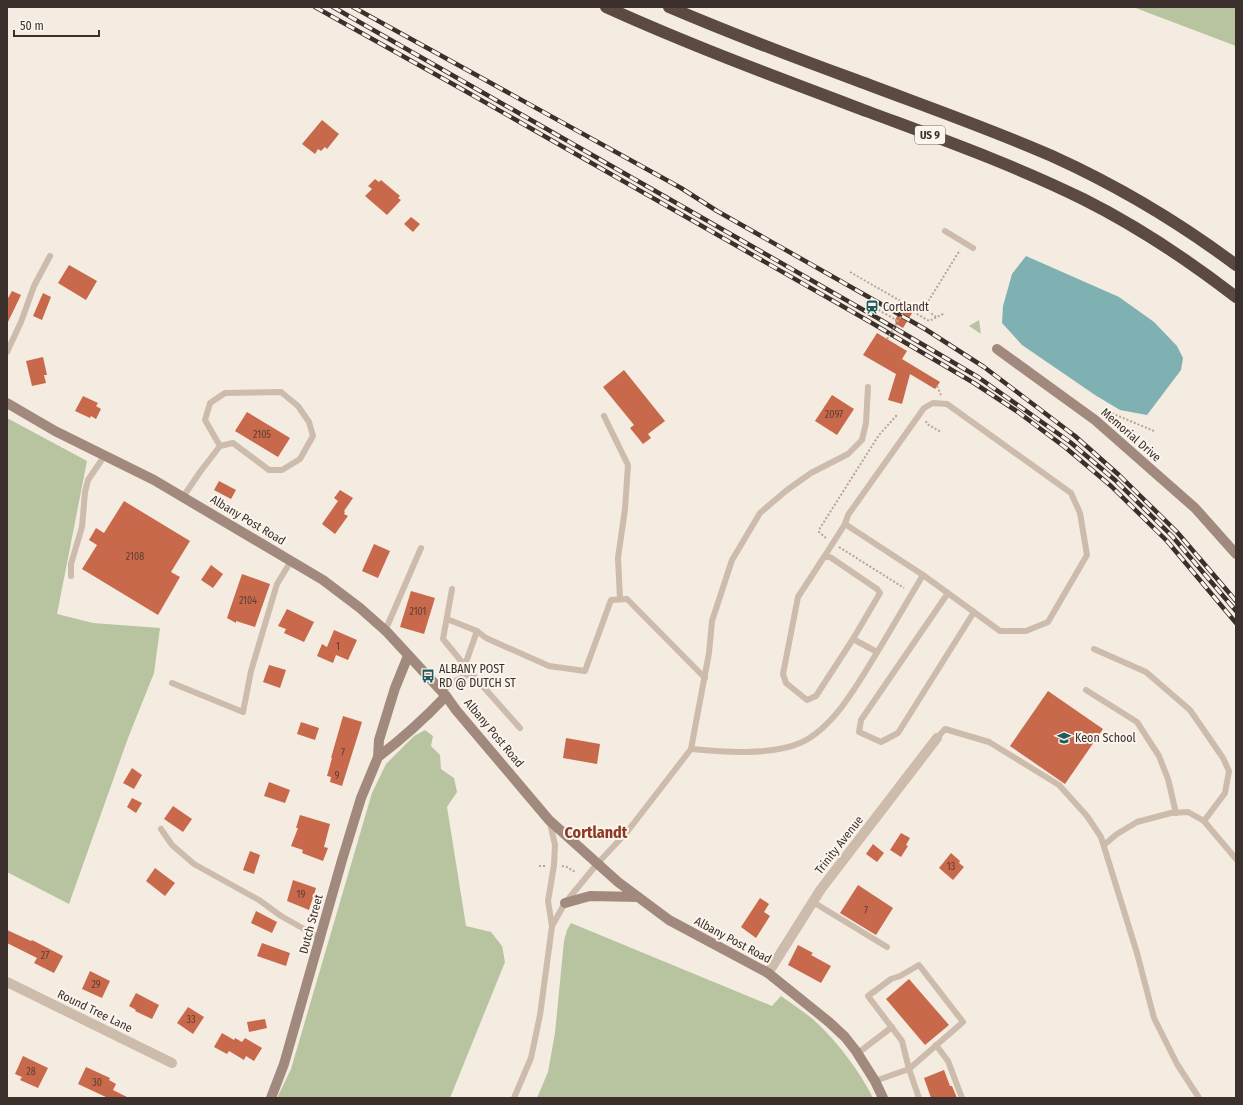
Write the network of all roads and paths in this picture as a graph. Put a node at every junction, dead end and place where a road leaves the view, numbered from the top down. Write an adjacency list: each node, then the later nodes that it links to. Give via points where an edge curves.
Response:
1 (606, 7): 9 (highway, US 9, via 704,49 964,147 1042,180 1085,200 1130,226 1177,255)
2 (669, 7): 7 (highway, US 9, via 1053,157 1144,205)
3 (945, 231): 5 (lane)
4 (962, 248): 13 (path)
5 (973, 248)
6 (50, 256): 19 (lane, via 34,286)
7 (1236, 265)
8 (850, 272): 10 (path)
9 (1236, 297)
10 (902, 302): 11 (path); 13 (path)
11 (904, 307): 15 (path, via 929,321); 16 (path, bridge)
12 (875, 308): 16 (path)
13 (924, 308): 15 (path)
14 (945, 313): 15 (path)
15 (936, 317)
16 (898, 321): 17 (path, bridge)
17 (887, 339)
18 (997, 349): 37 (main road, Memorial Drive, via 1095,420 1195,508)
19 (7, 352)
20 (937, 386): 22 (path)
21 (868, 387): 56 (lane, via 866,423 862,440 848,454 811,473 760,513 732,560 712,621)
22 (942, 396)
23 (7, 403): 31 (main road, Albany Post Road)
24 (1099, 414): 28 (path, via 1104,410)
25 (897, 415): 34 (path, via 879,435 820,528 819,532)
26 (604, 416): 45 (lane, via 628,465 618,558)
27 (927, 424): 29 (path)
28 (1154, 431)
29 (941, 432)
30 (220, 446): 30 (lane, via 233,443 268,470 282,470 300,460 313,436 309,422 298,406 281,392 225,393 210,403 205,420); 32 (lane)
31 (105, 455): 32 (main road, Albany Post Road); 41 (lane, via 88,480 82,527 71,564)
32 (183, 497): 39 (main road, Albany Post Road)
33 (845, 524): 38 (lane); 40 (lane); 46 (lane, via 848,515 924,408 933,403 947,404 1071,493 1080,513 1087,555 1048,622 1026,631 1000,630)
34 (826, 538)
35 (838, 546): 42 (path)
36 (421, 548): 48 (lane)
37 (1236, 554)
38 (824, 557): 50 (lane, via 830,557 880,593); 50 (lane, via 798,597 783,674 786,683 807,700 816,696)
39 (292, 561): 48 (main road, Albany Post Road, via 323,580); 57 (lane, via 277,584 251,671 243,712)
40 (923, 575): 44 (lane); 52 (lane)
41 (71, 576)
42 (904, 588)
43 (452, 589): 47 (lane)
44 (948, 593): 46 (lane); 46 (lane, via 861,720 859,732 881,742 898,733)
45 (620, 600): 49 (lane, via 611,600 585,671 548,666 486,638); 56 (lane, via 627,599)
46 (974, 612)
47 (447, 619): 49 (lane); 54 (lane, via 443,639)
48 (385, 631): 53 (main road, Albany Post Road)
49 (477, 631): 54 (lane)
50 (853, 638): 52 (lane)
51 (1094, 649): 66 (lane, via 1146,672 1190,710 1223,758 1229,771 1224,793)
52 (877, 652): 62 (lane, via 854,691 825,726 809,738 771,750 723,752)
53 (408, 656): 59 (main road, Albany Post Road); 63 (main road, via 379,740)
54 (465, 665): 55 (lane)
55 (471, 673): 59 (lane, via 457,680); 60 (lane)
56 (705, 678): 62 (lane)
57 (172, 683)
58 (1086, 690): 64 (lane, via 1137,722 1158,756 1168,779)
59 (444, 694): 63 (main road, via 432,711); 65 (main road, Albany Post Road)
60 (520, 728)
61 (937, 738): 68 (lane, via 945,729 989,742 1059,785 1087,816); 74 (street, Trinity Avenue)
62 (691, 749): 70 (lane, via 627,832)
63 (378, 757): 77 (main road, Dutch Street, via 361,798)
64 (1176, 813): 66 (lane, via 1188,812); 68 (lane, via 1137,822)
65 (549, 820): 70 (main road, Albany Post Road); 76 (lane, via 555,845 548,901)
66 (1204, 821): 69 (lane)
67 (160, 829): 77 (lane, via 172,845 194,864)
68 (1104, 845): 92 (lane, via 1154,1018 1177,1064)
69 (1236, 859)
70 (597, 864): 73 (main road, Albany Post Road); 75 (lane)
71 (559, 866): 72 (path, via 567,866)
72 (575, 872)
73 (638, 897): 75 (main road, via 590,896); 79 (main road, Albany Post Road, via 668,920)
74 (813, 902): 78 (lane); 79 (street, Trinity Avenue)
75 (565, 903): 76 (lane)
76 (552, 926): 88 (lane, via 540,1015 531,1058)
77 (320, 938): 87 (main road, Dutch Street, via 284,1064)
78 (887, 948)
79 (768, 973): 83 (main road, Albany Post Road, via 829,1022)
80 (7, 982): 84 (street, Round Tree Lane)
81 (892, 1027): 82 (lane, via 868,996 891,979 919,965 963,1022); 83 (lane); 85 (lane, via 902,1040)
82 (936, 1045): 85 (lane); 91 (lane, via 948,1061)
83 (858, 1053): 86 (main road, Albany Post Road)
84 (172, 1063)
85 (909, 1068): 86 (lane); 90 (lane)
86 (875, 1081): 89 (main road, Albany Post Road)
87 (271, 1098)
88 (514, 1098)
89 (883, 1098)
90 (919, 1098)
91 (962, 1098)
92 (1199, 1098)

